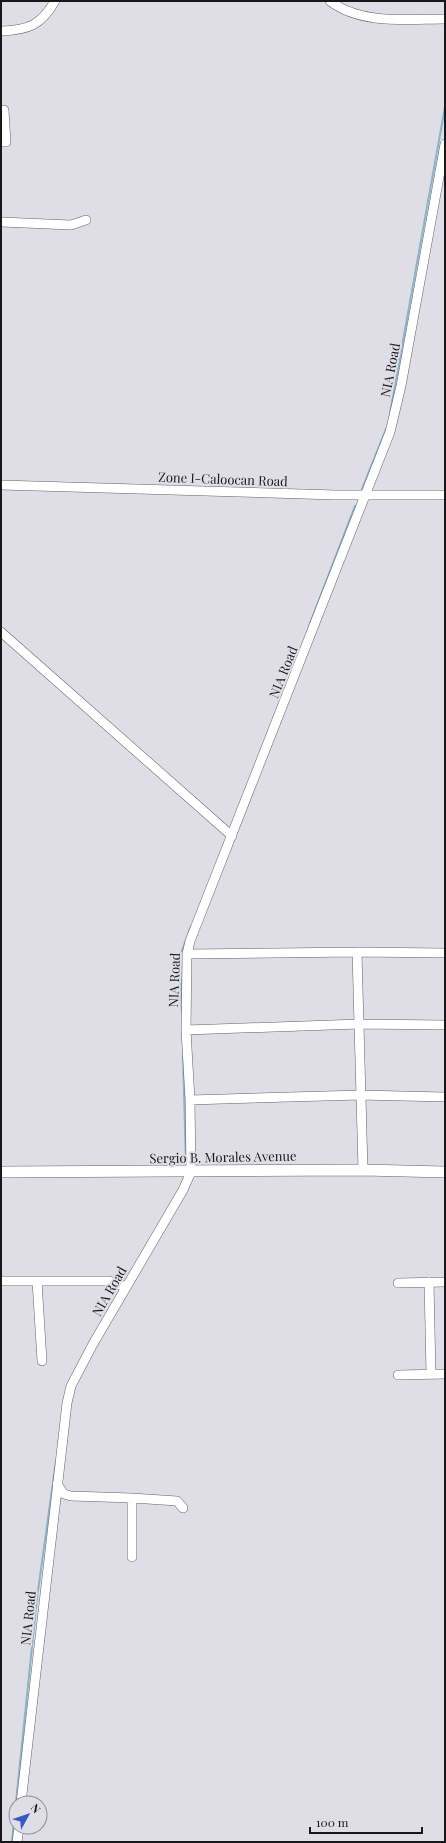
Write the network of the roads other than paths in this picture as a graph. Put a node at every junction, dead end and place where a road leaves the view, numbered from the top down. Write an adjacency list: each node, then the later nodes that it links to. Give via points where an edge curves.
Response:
1 (55, 1): 4 (street, via 47,15 39,22 16,30)
2 (330, 1): 3 (street, via 340,9 356,14 395,20)
3 (445, 19)
4 (1, 31)
5 (4, 110): 6 (street, via 6,142)
6 (1, 142)
7 (445, 144): 11 (street, NIA Road, via 396,412)
8 (86, 220): 9 (street, via 71,225)
9 (1, 222)
10 (1, 485): 11 (street, Zone I-Caloocan Road)
11 (366, 495): 12 (street, Zone I-Caloocan Road); 14 (street, NIA Road)
12 (445, 495)
13 (1, 632): 14 (street)
14 (232, 836): 17 (street, NIA Road, via 194,928)
15 (357, 952): 16 (street); 17 (street); 18 (street)
16 (445, 953)
17 (187, 954): 20 (street, NIA Road)
18 (359, 1024): 19 (street); 20 (street); 21 (street)
19 (445, 1025)
20 (186, 1030): 23 (street, NIA Road)
21 (360, 1095): 22 (street); 23 (street); 24 (street)
22 (445, 1097)
23 (190, 1100): 26 (street, NIA Road)
24 (362, 1170): 26 (main road, Sergio B. Morales Avenue); 27 (main road, Sergio B. Morales Avenue)
25 (1, 1172): 26 (main road, Sergio B. Morales Avenue)
26 (191, 1172): 33 (street, NIA Road, via 183,1190)
27 (445, 1172)
28 (1, 1281): 29 (street)
29 (37, 1281): 33 (street, via 109,1281); 34 (street)
30 (429, 1282): 31 (street); 32 (street); 35 (street)
31 (445, 1282)
32 (398, 1283)
33 (122, 1286): 38 (street, NIA Road, via 72,1386 67,1403)
34 (42, 1361)
35 (430, 1374): 36 (street); 37 (street)
36 (445, 1374)
37 (398, 1375)
38 (57, 1484): 39 (street, via 64,1494 71,1496); 42 (street, NIA Road)
39 (132, 1498): 40 (street, via 177,1501); 41 (street)
40 (183, 1508)
41 (132, 1557)
42 (22, 1795)

